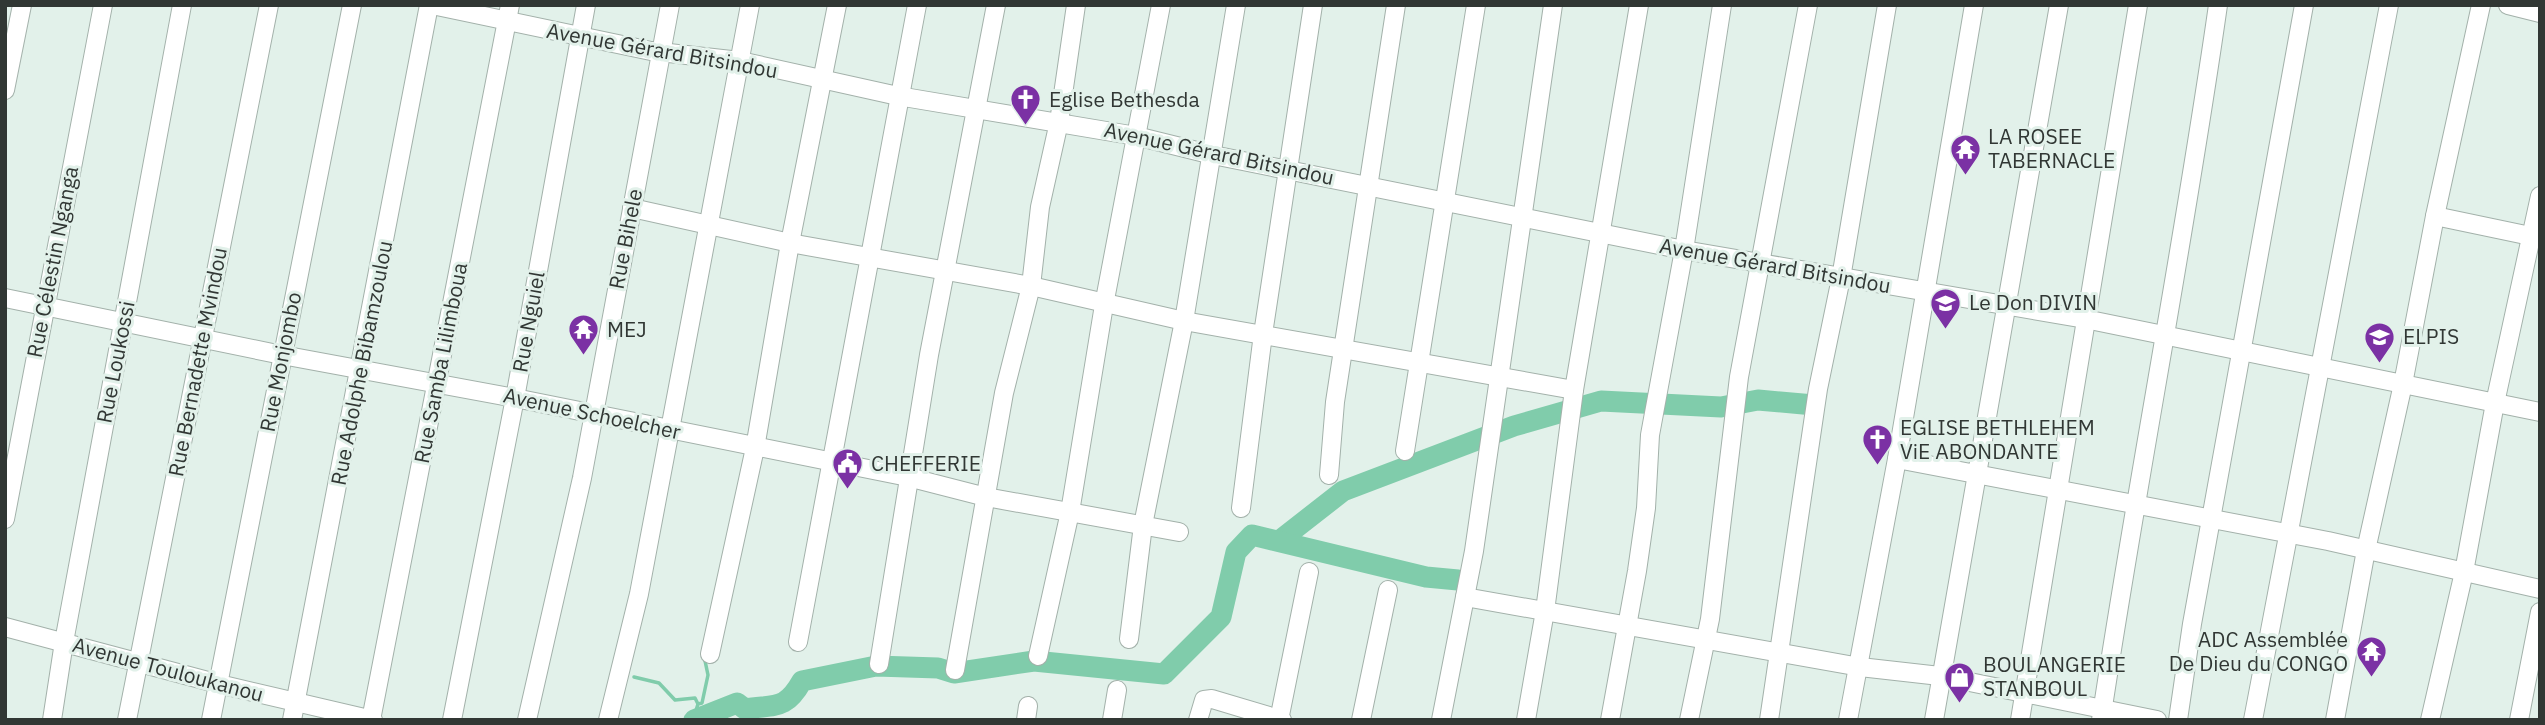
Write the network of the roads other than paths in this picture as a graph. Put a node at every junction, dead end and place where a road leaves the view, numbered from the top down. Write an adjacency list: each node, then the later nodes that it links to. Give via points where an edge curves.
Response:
1 (22, 5): 39 (street)
2 (103, 5): 66 (street, Rue Célestin Nganga)
3 (182, 5): 69 (street, Rue Loukossi)
4 (270, 5): 72 (street, Rue Bernadette Mvindou)
5 (352, 5): 75 (street, Rue Monjombo)
6 (431, 5): 34 (street, Avenue Gérard Bitsindou); 78 (street, Rue Adolphe Bibamzoulou)
7 (510, 5): 34 (street, Rue Samba Lilimboua)
8 (586, 5): 35 (street, Rue Nguiel)
9 (670, 5): 36 (street, Rue Bihele)
10 (750, 5): 37 (street)
11 (837, 5): 38 (street)
12 (917, 5): 40 (street)
13 (996, 5): 41 (street)
14 (1076, 5): 42 (street)
15 (1161, 5): 43 (street)
16 (1237, 5): 44 (street)
17 (1313, 5): 45 (street)
18 (1396, 5): 46 (street)
19 (1476, 5): 48 (street)
20 (1553, 5): 51 (street)
21 (1639, 5): 53 (street)
22 (1722, 5): 56 (street)
23 (1808, 5): 58 (street)
24 (1887, 5): 60 (street)
25 (1974, 5): 62 (street)
26 (2059, 5): 64 (street)
27 (2138, 5): 67 (street)
28 (2218, 5): 71 (street)
29 (2304, 5): 74 (street)
30 (2389, 5): 77 (street)
31 (2481, 5): 50 (street)
32 (2508, 5): 33 (street)
33 (2540, 13)
34 (508, 24): 35 (street, Avenue Gérard Bitsindou); 80 (street, Rue Samba Lilimboua)
35 (580, 37): 36 (street, Avenue Gérard Bitsindou); 83 (street, Rue Nguiel)
36 (661, 52): 37 (street, Avenue Gérard Bitsindou); 49 (street, Rue Bihele)
37 (740, 61): 38 (street, Avenue Gérard Bitsindou); 52 (street)
38 (824, 81): 40 (street, Avenue Gérard Bitsindou); 55 (street)
39 (5, 90)
40 (898, 96): 41 (street, Avenue Gérard Bitsindou); 57 (street)
41 (976, 108): 42 (street, Avenue Gérard Bitsindou); 59 (street)
42 (1059, 122): 43 (street, Avenue Gérard Bitsindou); 61 (street, via 1040,207)
43 (1136, 136): 44 (street, Avenue Gérard Bitsindou); 65 (street)
44 (1213, 155): 45 (street, Avenue Gérard Bitsindou); 68 (street)
45 (1289, 169): 46 (street, Avenue Gérard Bitsindou); 70 (street)
46 (1368, 185): 48 (street, Avenue Gérard Bitsindou); 73 (street)
47 (2540, 196): 54 (street)
48 (1446, 201): 51 (street, Avenue Gérard Bitsindou); 76 (street)
49 (632, 208): 52 (street); 86 (street, Rue Bihele)
50 (2435, 216): 54 (street); 81 (street)
51 (1521, 217): 53 (street, Avenue Gérard Bitsindou); 79 (street)
52 (711, 224): 55 (street); 87 (street)
53 (1600, 233): 56 (street, Avenue Gérard Bitsindou); 82 (street)
54 (2536, 237): 84 (street)
55 (790, 243): 57 (street); 88 (street)
56 (1684, 250): 58 (street, Avenue Gérard Bitsindou); 113 (street, via 1650,435 1646,508)
57 (871, 256): 59 (street); 91 (street)
58 (1761, 264): 60 (street, Avenue Gérard Bitsindou); 116 (street, via 1739,377)
59 (944, 270): 61 (street); 94 (street)
60 (1841, 278): 62 (street, Avenue Gérard Bitsindou); 120 (street, via 1818,389)
61 (1031, 286): 65 (street); 96 (street, via 1004,393)
62 (1924, 293): 64 (street, Avenue Gérard Bitsindou); 90 (street)
63 (5, 298): 66 (street, Avenue Schoelcher)
64 (2006, 304): 67 (street, Avenue Gérard Bitsindou); 92 (street)
65 (1104, 305): 68 (street); 99 (street)
66 (44, 306): 69 (street, Avenue Schoelcher); 100 (street, Rue Célestin Nganga)
67 (2085, 319): 71 (street, Avenue Gérard Bitsindou); 95 (street)
68 (1184, 321): 70 (street); 102 (street)
69 (124, 323): 72 (street, Avenue Schoelcher); 117 (street, Rue Loukossi)
70 (1263, 334): 73 (street); 98 (street)
71 (2165, 335): 74 (street, Avenue Gérard Bitsindou); 97 (street)
72 (202, 339): 75 (street, Avenue Schoelcher); 122 (street, Rue Bernadette Mvindou)
73 (1343, 350): 76 (street); 93 (street)
74 (2243, 351): 77 (street, Avenue Gérard Bitsindou); 101 (street)
75 (282, 355): 78 (street, Avenue Schoelcher); 127 (street, Rue Monjombo)
76 (1421, 363): 79 (street); 89 (street)
77 (2320, 367): 81 (street, Avenue Gérard Bitsindou); 104 (street)
78 (361, 371): 80 (street, Avenue Schoelcher); 130 (street, Rue Adolphe Bibamzoulou)
79 (1497, 378): 82 (street); 110 (street)
80 (436, 384): 83 (street, Avenue Schoelcher); 135 (street, Rue Samba Lilimboua)
81 (2403, 384): 84 (street, Avenue Gérard Bitsindou); 105 (street)
82 (1574, 390): 111 (street)
83 (516, 398): 86 (street, Avenue Schoelcher); 136 (street, Rue Nguiel)
84 (2495, 403): 85 (street, Avenue Gérard Bitsindou); 107 (street)
85 (2540, 412)
86 (593, 416): 87 (street, Avenue Schoelcher); 137 (street, Rue Bihele)
87 (669, 430): 88 (street, Avenue Schoelcher); 138 (street, via 639,594)
88 (755, 448): 91 (street, Avenue Schoelcher); 119 (street)
89 (1405, 451)
90 (1897, 459): 92 (street); 124 (street)
91 (829, 462): 94 (street, Avenue Schoelcher); 118 (street)
92 (1977, 473): 95 (street); 126 (street)
93 (1329, 475)
94 (908, 477): 96 (street, Avenue Schoelcher); 123 (street)
95 (2056, 490): 97 (street); 129 (street)
96 (986, 497): 99 (street, Avenue Schoelcher); 125 (street)
97 (2134, 504): 101 (street); 131 (street)
98 (1241, 508)
99 (1070, 512): 102 (street, Avenue Schoelcher); 121 (street)
100 (5, 519)
101 (2213, 519): 104 (street); 152 (street)
102 (1143, 525): 103 (street, Avenue Schoelcher); 115 (street)
103 (1179, 532)
104 (2287, 533): 105 (street); 153 (street)
105 (2366, 550): 107 (street); 154 (street)
106 (1309, 572): 141 (street)
107 (2464, 572): 108 (street); 155 (street)
108 (2540, 589)
109 (1388, 590): 142 (street)
110 (1465, 597): 111 (street); 143 (street)
111 (1545, 611): 113 (street); 144 (street)
112 (2540, 612): 156 (street)
113 (1628, 625): 116 (street); 145 (street)
114 (5, 627): 117 (street, Avenue Touloukanou)
115 (1129, 639)
116 (1705, 639): 120 (street); 146 (street)
117 (64, 642): 122 (street, Avenue Touloukanou); 132 (street, Rue Loukossi)
118 (798, 642)
119 (710, 654)
120 (1781, 654): 124 (street); 147 (street)
121 (1038, 656)
122 (137, 662): 127 (street, Avenue Touloukanou); 133 (street, Rue Bernadette Mvindou)
123 (879, 664)
124 (1860, 667): 126 (street); 148 (street)
125 (956, 670)
126 (1940, 676): 129 (street); 149 (street)
127 (219, 684): 130 (street, Avenue Touloukanou); 134 (street, Rue Monjombo)
128 (1117, 690): 139 (street)
129 (2025, 694): 131 (street); 150 (street)
130 (294, 711): 135 (street, Avenue Touloukanou)
131 (2101, 715): 151 (street)
132 (52, 720)
133 (127, 720)
134 (211, 720)
135 (371, 720)
136 (452, 720)
137 (527, 720)
138 (608, 720)
139 (1112, 720)
140 (1198, 720): 141 (street, via 1204,700 1212,699)
141 (1280, 720)
142 (1361, 720)
143 (1441, 720)
144 (1526, 720)
145 (1610, 720)
146 (1689, 720)
147 (1769, 720)
148 (1848, 720)
149 (1934, 720)
150 (2021, 720)
151 (2157, 720)
152 (2178, 720)
153 (2253, 720)
154 (2335, 720)
155 (2430, 720)
156 (2519, 720)

